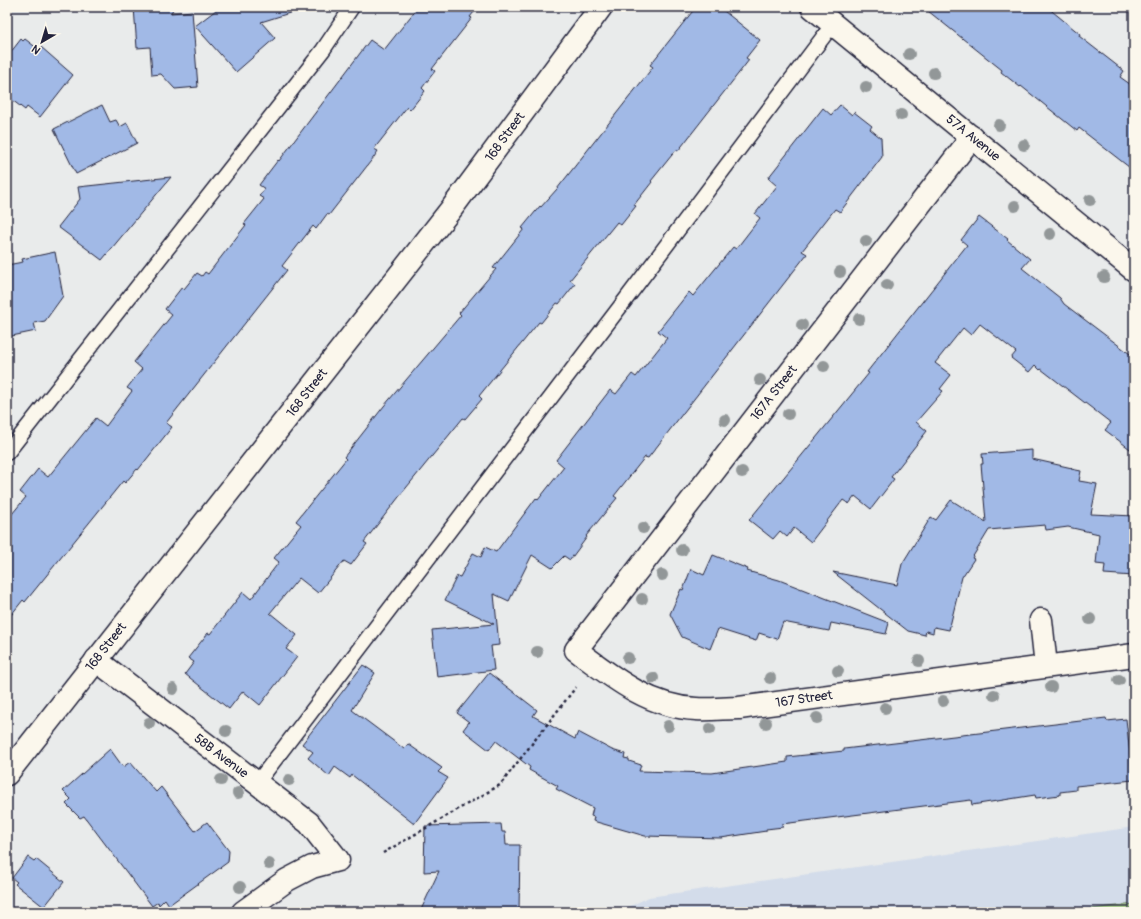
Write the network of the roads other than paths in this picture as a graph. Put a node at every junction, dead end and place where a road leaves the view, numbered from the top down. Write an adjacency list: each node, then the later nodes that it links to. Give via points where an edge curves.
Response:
1 (352, 7): 7 (lane, via 323,50)
2 (601, 7): 11 (street, 168 Street, via 452,208)
3 (812, 7): 4 (street, 57A Avenue)
4 (833, 24): 5 (street, 57A Avenue); 14 (lane)
5 (972, 137): 6 (street, 57A Avenue); 9 (street, 167A Street)
6 (1134, 270)
7 (7, 453)
8 (1041, 620): 12 (street)
9 (576, 650): 12 (street, 167 Street, via 619,683 658,701 695,709 739,708)
10 (1134, 655): 12 (street, 167 Street)
11 (96, 660): 13 (street, 168 Street); 14 (street, 58B Avenue)
12 (1046, 666)
13 (7, 774)
14 (257, 783): 15 (street, 58B Avenue, via 309,824 338,860 312,867 287,880)
15 (243, 912)

